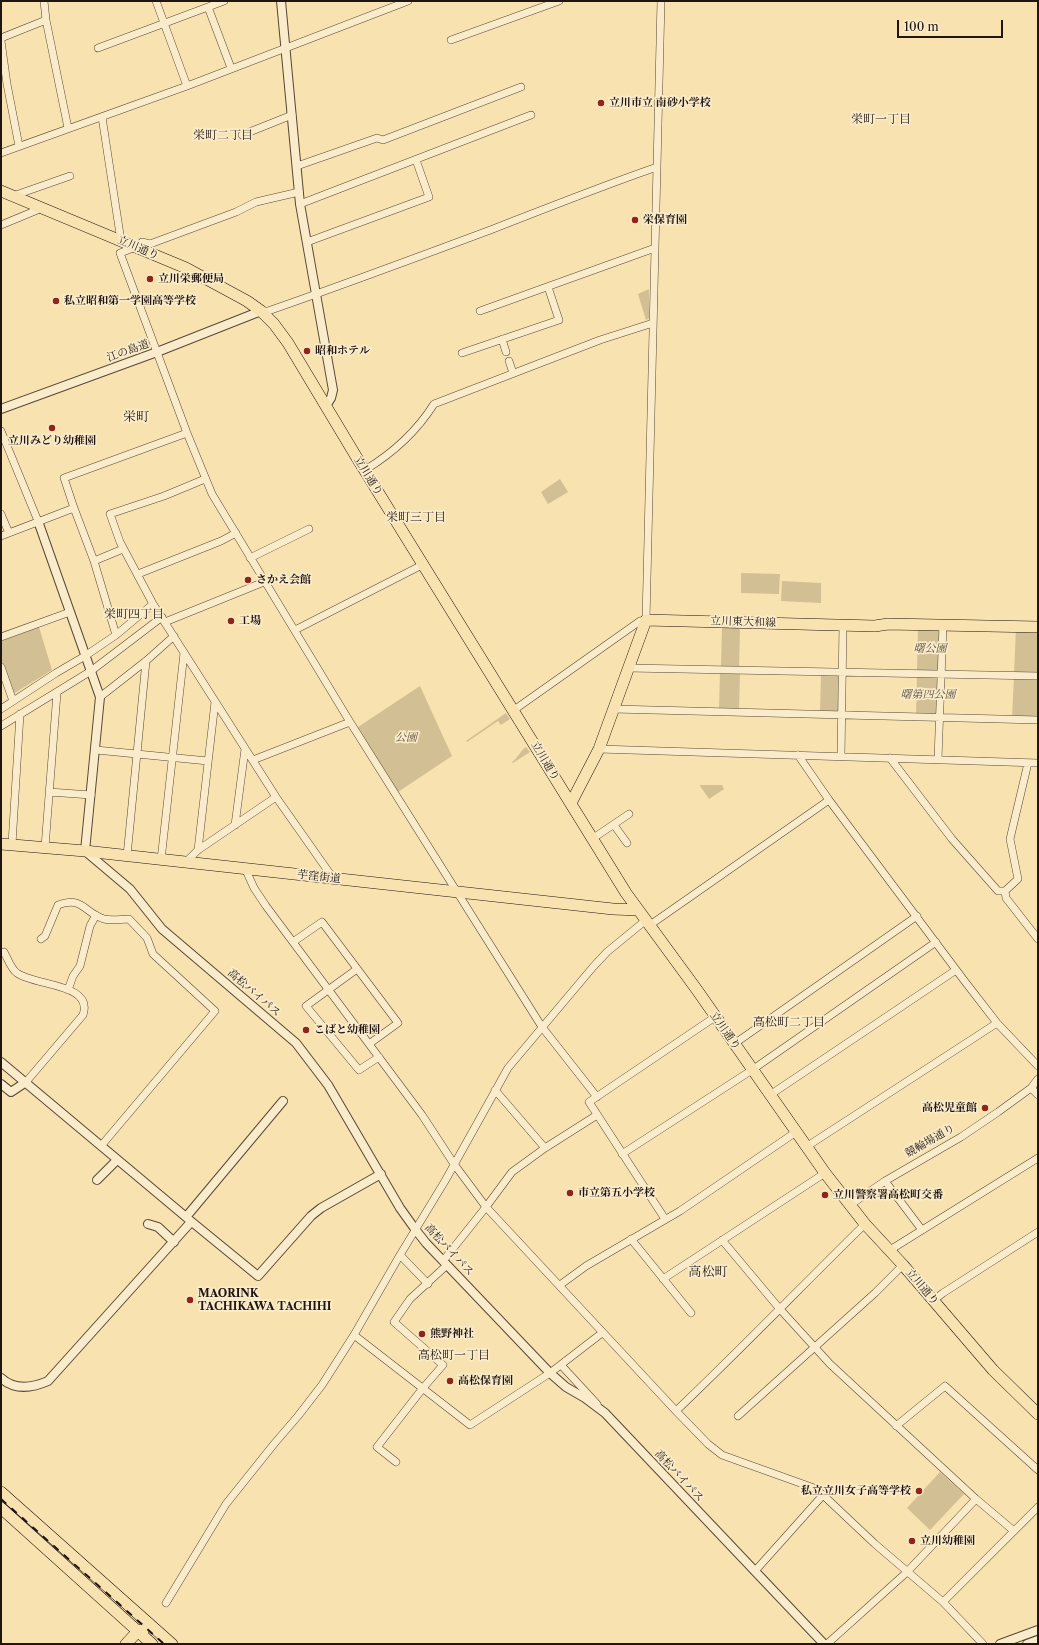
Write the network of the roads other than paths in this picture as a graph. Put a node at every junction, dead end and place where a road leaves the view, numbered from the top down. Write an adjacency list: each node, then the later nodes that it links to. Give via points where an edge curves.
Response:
1 (44, 1): 9 (street)
2 (156, 1): 10 (street)
3 (224, 1): 8 (street)
4 (281, 1): 14 (street)
5 (408, 1): 14 (street)
6 (559, 1): 12 (street)
7 (661, 1): 27 (street)
8 (208, 7): 10 (street); 15 (street)
9 (46, 20): 11 (street); 21 (street)
10 (164, 23): 13 (street); 16 (street)
11 (1, 39): 23 (street)
12 (451, 40)
13 (98, 48)
14 (286, 48): 15 (street); 18 (street)
15 (231, 68): 16 (street)
16 (188, 86): 20 (street)
17 (521, 87): 26 (street, via 383,140 377,138)
18 (292, 115): 22 (street); 26 (street)
19 (531, 115): 25 (street)
20 (102, 117): 21 (street); 35 (street)
21 (68, 128): 23 (street)
22 (242, 135)
23 (19, 146): 24 (street)
24 (1, 153)
25 (416, 160): 32 (street); 36 (street, via 429,197)
26 (297, 166): 30 (street)
27 (657, 167): 38 (street); 40 (street)
28 (70, 176): 31 (street)
29 (1, 191): 31 (main road, 立川通り)
30 (299, 192): 32 (street); 37 (street, via 256,202 150,244 142,242)
31 (13, 196): 33 (main road, 立川通り)
32 (300, 204): 36 (street)
33 (42, 208): 34 (street); 35 (main road, 立川通り)
34 (1, 225)
35 (121, 241): 37 (main road, 立川通り)
36 (307, 242): 40 (street)
37 (138, 248): 41 (main road, 立川通り, via 213,281); 45 (street, via 120,253)
38 (655, 248): 39 (street); 43 (street)
39 (548, 287): 42 (street); 44 (street, via 559,320)
40 (316, 294): 41 (street, via 268,311); 50 (street, via 333,390)
41 (261, 311): 45 (street, 江の島道); 50 (main road, 立川通り, via 288,343)
42 (480, 311)
43 (653, 324): 49 (street, via 600,340); 72 (street)
44 (502, 340): 46 (street); 47 (street)
45 (157, 352): 51 (street, 江の島道); 53 (street)
46 (506, 352)
47 (462, 353)
48 (508, 360): 49 (street)
49 (513, 373): 54 (street, via 434,404 423,421 403,442)
50 (326, 406): 54 (main road, 立川通り)
51 (1, 409)
52 (1, 431): 58 (street)
53 (187, 433): 55 (street); 56 (street, via 64,478)
54 (366, 470): 66 (main road, 立川通り)
55 (206, 479): 61 (street, via 212,494); 63 (street, via 110,514)
56 (74, 508): 58 (street); 65 (street)
57 (1, 514): 60 (street)
58 (38, 521): 60 (street); 70 (street)
59 (309, 528): 64 (street)
60 (9, 533): 62 (street)
61 (236, 533): 64 (street); 67 (street)
62 (1, 536)
63 (124, 549): 65 (street); 67 (street)
64 (250, 558): 68 (street)
65 (94, 561): 77 (street)
66 (424, 564): 76 (street); 94 (main road, 立川通り)
67 (138, 574): 69 (street)
68 (264, 582): 71 (street); 76 (street)
69 (153, 604): 71 (street); 77 (street)
70 (70, 612): 79 (street); 81 (street)
71 (164, 619): 78 (street); 85 (street)
72 (646, 620): 73 (main road, 立川東大和線); 84 (main road); 94 (street)
73 (843, 624): 74 (main road, 立川東大和線); 86 (street)
74 (943, 624): 75 (main road, 立川東大和線); 87 (street)
75 (1038, 627)
76 (295, 630): 100 (street)
77 (116, 635): 81 (street)
78 (174, 636): 80 (street); 82 (street)
79 (1, 637)
80 (184, 653): 92 (street); 108 (street)
81 (86, 656): 85 (street); 91 (street)
82 (146, 661): 90 (street); 105 (street)
83 (1, 666): 91 (street)
84 (629, 668): 86 (street); 95 (main road)
85 (91, 672): 89 (street); 90 (street)
86 (842, 673): 87 (street); 97 (street)
87 (941, 673): 88 (street); 98 (street)
88 (1038, 676)
89 (57, 693): 96 (street); 116 (street)
90 (100, 697): 103 (street)
91 (13, 701): 93 (street)
92 (215, 702): 102 (street); 113 (street)
93 (1, 709)
94 (514, 710): 120 (main road, 立川通り)
95 (614, 710): 97 (street); 104 (main road)
96 (20, 714): 101 (street); 126 (street)
97 (842, 714): 98 (street); 107 (street)
98 (940, 717): 99 (street); 112 (street)
99 (1038, 720)
100 (350, 722): 111 (street); 136 (street)
101 (1, 726)
102 (245, 749): 111 (street); 122 (street)
103 (96, 750): 105 (street); 117 (street)
104 (599, 750): 106 (street); 120 (main road)
105 (137, 754): 108 (street); 130 (street)
106 (798, 755): 107 (street); 119 (street)
107 (841, 756): 109 (street)
108 (172, 757): 113 (street); 131 (street)
109 (890, 758): 112 (street); 135 (street, via 952,839 998,891)
110 (1038, 758): 115 (street)
111 (253, 760): 118 (street)
112 (941, 760): 114 (street)
113 (208, 761): 128 (street)
114 (1028, 763): 115 (street); 135 (street, via 1010,839 1018,879)
115 (1038, 763)
116 (49, 792): 117 (street); 127 (street)
117 (91, 795): 129 (street)
118 (276, 797): 122 (street); 134 (street)
119 (829, 800): 139 (street); 140 (street)
120 (571, 803): 124 (main road, 立川通り)
121 (629, 814): 123 (street)
122 (235, 825): 128 (street)
123 (614, 825): 124 (street); 125 (street)
124 (592, 840): 137 (main road, 立川通り)
125 (627, 843)
126 (7, 844): 127 (main road, 芋窪街道)
127 (45, 847): 129 (main road, 芋窪街道)
128 (198, 850): 132 (street)
129 (85, 851): 130 (main road, 芋窪街道); 178 (street, 高松バイパス, via 130,889 162,929 296,1043 328,1085)
130 (127, 856): 131 (main road, 芋窪街道)
131 (162, 860): 132 (main road, 芋窪街道)
132 (186, 862): 133 (main road, 芋窪街道)
133 (245, 868): 134 (main road, 芋窪街道); 143 (street, via 254,888)
134 (333, 878): 136 (main road, 芋窪街道)
135 (1004, 891): 142 (street, via 1006,898)
136 (458, 892): 137 (main road, 芋窪街道); 152 (street)
137 (638, 910): 140 (main road, 立川通り)
138 (96, 915): 141 (street, via 75,902 58,905 45,936); 149 (street, via 90,926 80,966); 170 (street, via 105,919 130,919 147,938 153,954 215,1011)
139 (916, 916): 144 (street); 154 (street)
140 (648, 922): 150 (main road, 立川通り); 152 (street, via 607,952)
141 (41, 939)
142 (1038, 939)
143 (293, 942): 146 (street, via 322,922); 148 (street)
144 (936, 942): 147 (street); 158 (street)
145 (4, 952): 149 (street, via 17,973 25,978)
146 (357, 969): 148 (street); 153 (street, via 398,1023)
147 (956, 970): 151 (street); 164 (street)
148 (328, 989): 153 (street); 155 (street, via 306,1006 359,1070)
149 (68, 990): 160 (street, via 79,994 84,1001 83,1014)
150 (715, 1017): 154 (main road, 立川通り); 166 (street)
151 (997, 1023): 157 (street); 171 (street)
152 (542, 1027): 163 (street, via 508,1068); 166 (street)
153 (369, 1044): 155 (street)
154 (734, 1044): 158 (main road, 立川通り)
155 (379, 1057): 176 (street)
156 (1, 1062): 160 (street)
157 (1038, 1066)
158 (752, 1070): 164 (main road, 立川通り); 173 (street)
159 (1038, 1079): 162 (street, 競輪場通り)
160 (26, 1082): 161 (street, via 11,1092); 170 (street)
161 (1, 1084)
162 (1031, 1088): 165 (street); 180 (street, 競輪場通り, via 960,1137)
163 (495, 1090): 172 (street); 176 (street)
164 (770, 1095): 169 (main road, 立川通り)
165 (1038, 1095)
166 (597, 1096): 168 (street, via 589,1102)
167 (283, 1101): 184 (street)
168 (597, 1115): 172 (street); 173 (street)
169 (796, 1132): 171 (main road, 立川通り); 183 (street)
170 (101, 1146): 175 (street)
171 (806, 1147): 177 (main road, 立川通り)
172 (545, 1148): 182 (street, via 512,1172)
173 (622, 1154): 183 (street)
174 (1038, 1158): 188 (street)
175 (118, 1160): 179 (street); 184 (street)
176 (454, 1164): 182 (street); 187 (street)
177 (824, 1173): 181 (main road, 立川通り); 191 (street)
178 (381, 1174): 184 (street, via 311,1216 258,1276); 187 (street, 高松バイパス)
179 (97, 1180)
180 (885, 1181): 181 (street, 競輪場通り); 188 (street)
181 (850, 1205): 186 (main road, 立川通り)
182 (486, 1207): 195 (street, via 460,1239); 199 (street)
183 (665, 1219): 190 (street)
184 (189, 1220): 192 (street)
185 (148, 1224): 192 (street, via 158,1227)
186 (865, 1224): 193 (main road, 立川通り); 201 (street)
187 (415, 1229): 194 (street); 195 (street, 高松バイパス)
188 (922, 1230): 193 (street)
189 (1038, 1232): 200 (street)
190 (631, 1239): 197 (street); 199 (street)
191 (722, 1240): 197 (street); 201 (street)
192 (174, 1242): 208 (street, via 48,1381 23,1388)
193 (890, 1250): 196 (main road, 立川通り)
194 (400, 1255): 198 (street); 204 (street)
195 (445, 1263): 198 (street); 207 (street, 高松バイパス)
196 (903, 1265): 200 (main road, 立川通り); 205 (street)
197 (663, 1279): 202 (street)
198 (428, 1284): 209 (street, via 410,1300 394,1322 443,1365)
199 (560, 1285): 203 (street)
200 (934, 1300): 212 (main road, 立川通り, via 993,1370)
201 (779, 1308): 205 (street); 210 (street, via 748,1342)
202 (691, 1313)
203 (602, 1333): 206 (street); 210 (street)
204 (354, 1335): 209 (street); 226 (street, via 298,1416 226,1504)
205 (814, 1346): 213 (street); 214 (street)
206 (561, 1365): 207 (street); 211 (street)
207 (550, 1373): 209 (street, via 470,1425); 211 (street, 高松バイパス)
208 (1, 1378)
209 (422, 1388): 215 (street, via 377,1447)
210 (676, 1411): 218 (street, via 722,1455 814,1488)
211 (605, 1413): 223 (street, 高松バイパス)
212 (1038, 1414)
213 (738, 1416)
214 (896, 1426): 216 (street, via 945,1386); 219 (street)
215 (396, 1462)
216 (1038, 1470)
217 (1, 1492): 227 (main road)
218 (823, 1494): 223 (street); 224 (street)
219 (976, 1499): 222 (street); 224 (street)
220 (1038, 1507): 222 (street)
221 (1, 1508): 229 (main road)
222 (1014, 1531): 225 (street)
223 (755, 1571): 234 (street, 高松バイパス)
224 (907, 1572): 225 (street); 234 (street)
225 (943, 1602): 235 (street)
226 (166, 1603)
227 (152, 1626): 229 (main road); 231 (main road); 233 (main road)
228 (1038, 1630): 236 (street)
229 (138, 1631): 231 (main road); 232 (main road)
230 (1038, 1640): 237 (street)
231 (147, 1642)
232 (126, 1644)
233 (172, 1644)
234 (825, 1644)
235 (983, 1644)
236 (1000, 1644)
237 (1027, 1644)

